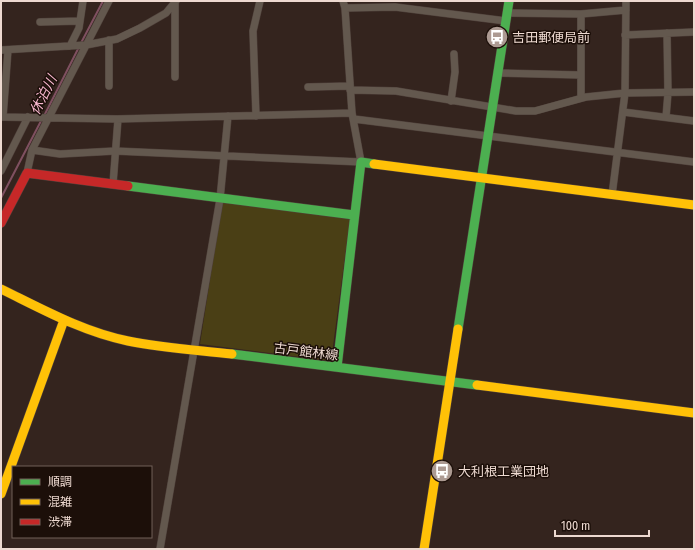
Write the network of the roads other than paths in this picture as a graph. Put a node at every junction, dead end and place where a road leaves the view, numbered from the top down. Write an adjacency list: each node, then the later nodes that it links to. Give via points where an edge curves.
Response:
1 (82, 1): 12 (street)
2 (109, 1): 19 (street)
3 (260, 1): 37 (street, via 253,31)
4 (509, 1): 11 (street)
5 (626, 1): 9 (street)
6 (175, 3): 17 (street, via 166,13 140,28); 24 (street)
7 (393, 4): 8 (street); 11 (street)
8 (344, 5): 27 (street)
9 (626, 10): 10 (street); 16 (street)
10 (581, 14): 11 (street); 23 (street)
11 (506, 17): 22 (street)
12 (80, 21): 13 (street); 18 (street)
13 (40, 22)
14 (694, 32): 15 (street)
15 (667, 33): 16 (street); 30 (street)
16 (625, 35): 29 (street)
17 (109, 40): 19 (street); 25 (street)
18 (73, 45): 19 (street); 20 (street)
19 (86, 45): 35 (street)
20 (5, 50): 39 (street)
21 (454, 54): 32 (street, via 455,72)
22 (498, 73): 23 (street); 33 (street)
23 (581, 75): 31 (street)
24 (175, 77)
25 (109, 86)
26 (308, 87): 27 (street)
27 (350, 88): 32 (street, via 396,91); 38 (street)
28 (694, 92): 30 (street)
29 (625, 93): 30 (street); 31 (street); 34 (street)
30 (668, 93): 41 (street)
31 (581, 98): 33 (street, via 535,111)
32 (451, 101): 33 (street)
33 (492, 109): 44 (street)
34 (623, 112): 41 (street); 47 (street)
35 (49, 116): 40 (street); 42 (street); 45 (street)
36 (228, 116): 37 (street); 42 (street); 48 (street)
37 (256, 116): 38 (street)
38 (353, 116): 44 (street); 49 (street)
39 (2, 117): 40 (street)
40 (28, 117): 51 (street)
41 (666, 118): 43 (street)
42 (118, 119): 46 (street)
43 (694, 121)
44 (488, 136): 47 (street); 53 (street)
45 (32, 150): 46 (street, via 60,154); 52 (street)
46 (115, 151): 48 (street); 54 (street)
47 (618, 153): 50 (street); 55 (street)
48 (224, 155): 49 (street); 56 (street)
49 (361, 162): 53 (street); 58 (street)
50 (694, 162)
51 (1, 171)
52 (27, 173): 54 (street); 59 (street)
53 (481, 178): 55 (street); 64 (street)
54 (113, 184): 56 (street)
55 (612, 195): 57 (street)
56 (220, 199): 58 (street); 62 (street)
57 (694, 205)
58 (354, 215): 63 (street)
59 (1, 223)
60 (1, 289): 61 (street, 古戸館林線)
61 (64, 320): 62 (street, 古戸館林線, via 106,336); 66 (street)
62 (195, 350): 63 (street, 古戸館林線); 67 (street)
63 (337, 368): 64 (street, 古戸館林線)
64 (450, 382): 65 (street, 古戸館林線); 68 (street)
65 (694, 413)
66 (1, 494)
67 (160, 549)
68 (424, 549)

